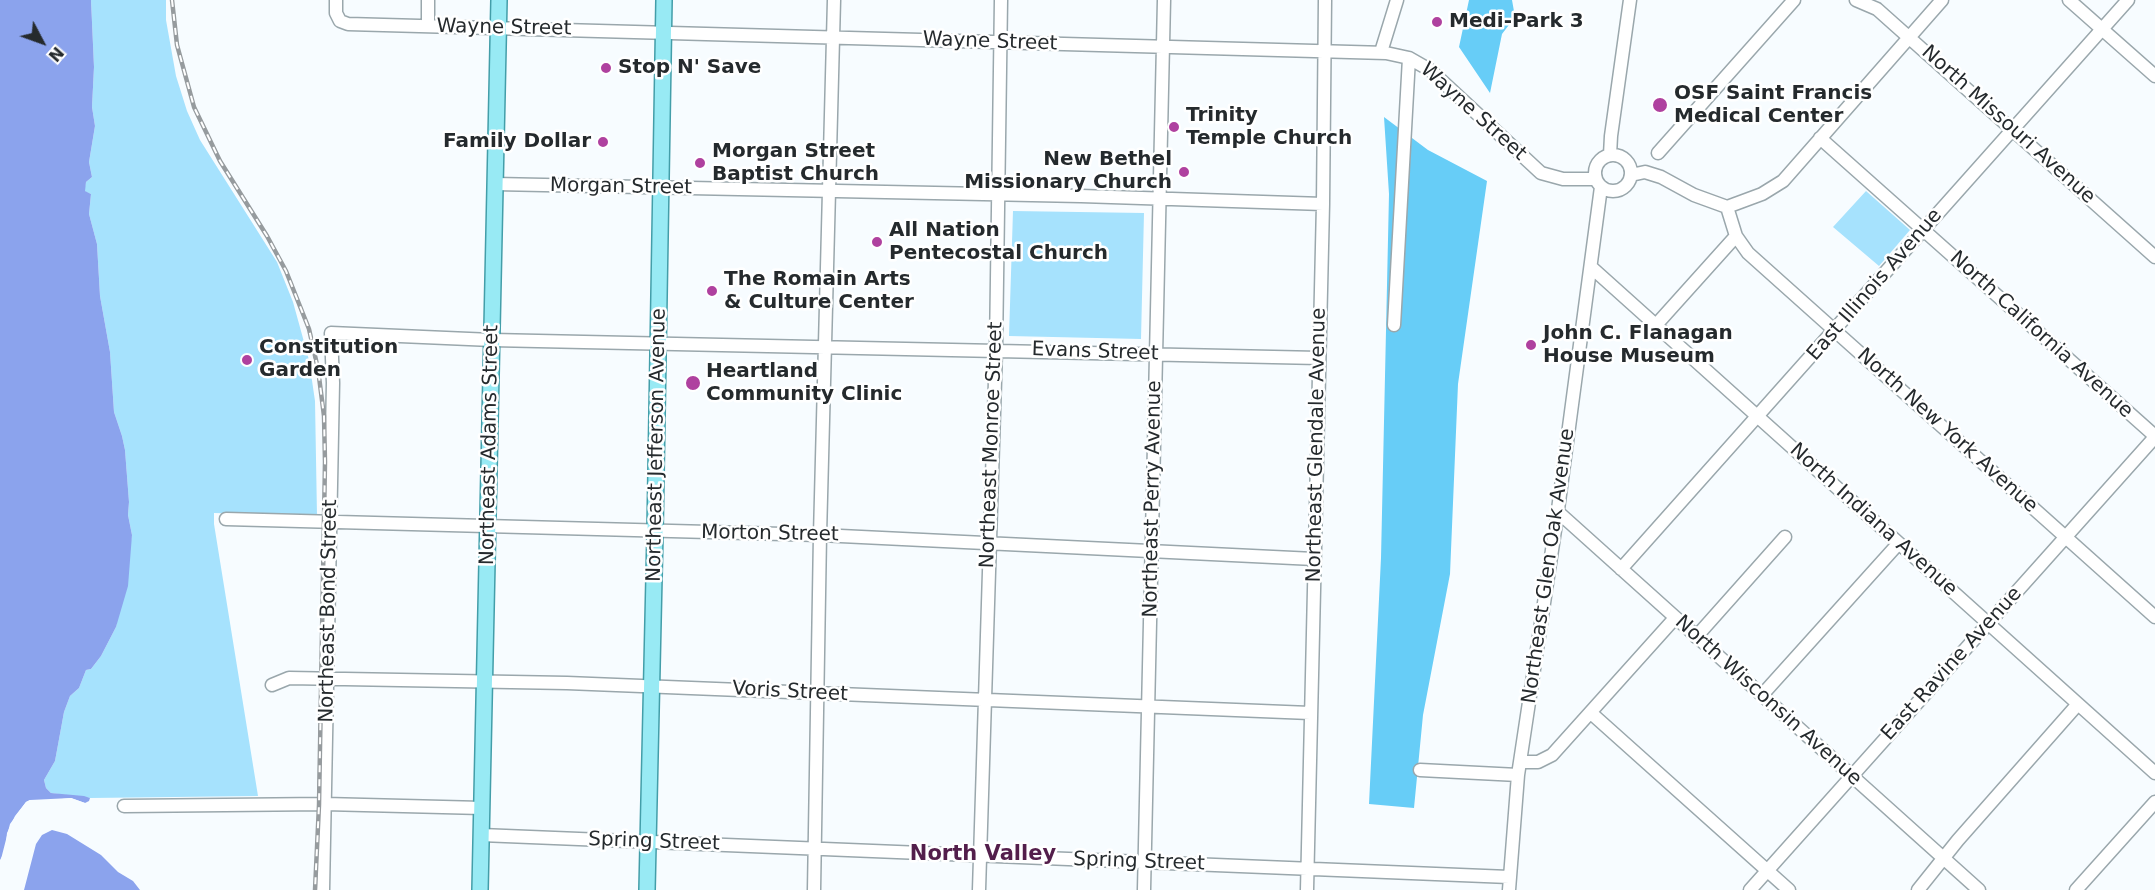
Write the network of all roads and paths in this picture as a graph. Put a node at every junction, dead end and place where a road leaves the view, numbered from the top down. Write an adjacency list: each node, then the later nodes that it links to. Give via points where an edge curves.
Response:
1 (336, 0): 16 (street, Wayne Street, via 336,13 340,21 348,24)
2 (428, 0): 16 (street)
3 (499, 0): 17 (main road, Northeast Adams Street)
4 (664, 0): 19 (main road, Northeast Jefferson Avenue)
5 (834, 0): 21 (street)
6 (1002, 0): 22 (street, Northeast Monroe Street)
7 (1164, 0): 23 (street, Northeast Perry Avenue)
8 (1325, 0): 24 (street, Northeast Glendale Avenue)
9 (1397, 0): 25 (street)
10 (1630, 0): 31 (street)
11 (1794, 0): 30 (street)
12 (1856, 0): 20 (street, North Missouri Avenue, via 1877,9)
13 (1942, 0): 20 (street)
14 (2069, 0): 18 (street)
15 (2128, 0): 18 (street, East Illinois Avenue)
16 (428, 26): 17 (street, Wayne Street)
17 (499, 28): 19 (street, Wayne Street); 34 (main road, Northeast Adams Street)
18 (2102, 29): 27 (street); 28 (street, East Illinois Avenue)
19 (663, 32): 21 (street, Wayne Street); 35 (main road, Northeast Jefferson Avenue)
20 (1910, 37): 28 (street, North Missouri Avenue); 29 (street)
21 (832, 38): 22 (street, Wayne Street); 36 (street)
22 (1000, 41): 23 (street, Wayne Street); 38 (street, Northeast Monroe Street)
23 (1163, 48): 24 (street, Wayne Street); 39 (street, Northeast Perry Avenue)
24 (1325, 51): 25 (street, Wayne Street); 40 (street, Northeast Glendale Avenue)
25 (1381, 52): 26 (street, Wayne Street)
26 (1409, 58): 33 (street, Wayne Street, via 1430,70 1541,173); 47 (street)
27 (2155, 76)
28 (2012, 130): 42 (street, East Illinois Avenue); 45 (street, North Missouri Avenue)
29 (1820, 138): 41 (street, via 1783,181); 42 (street, North California Avenue)
30 (1658, 153)
31 (1610, 155): 32 (street, via 1625,160); 33 (street, via 1597,163 1594,173)
32 (1631, 175): 37 (street); 41 (street, via 1645,172 1661,177)
33 (1598, 183): 37 (street, via 1605,190); 44 (street, Northeast Glen Oak Avenue)
34 (495, 184): 35 (street, Morgan Street); 51 (main road, Northeast Adams Street)
35 (662, 188): 36 (street, Morgan Street); 52 (main road, Northeast Jefferson Avenue)
36 (829, 191): 38 (street, Morgan Street); 53 (street)
37 (1617, 191): 44 (street, Northeast Glen Oak Avenue, via 1606,206)
38 (999, 194): 39 (street, Morgan Street); 54 (street, Northeast Monroe Street)
39 (1160, 198): 40 (street, Morgan Street); 55 (street, Northeast Perry Avenue)
40 (1323, 204): 56 (street, Northeast Glendale Avenue)
41 (1727, 207): 43 (street, North New York Avenue)
42 (1923, 230): 49 (street, East Illinois Avenue); 58 (street, North California Avenue)
43 (1736, 236): 48 (street); 49 (street, North New York Avenue, via 1748,253)
44 (1594, 242): 46 (street, Northeast Glen Oak Avenue)
45 (2155, 256)
46 (1591, 267): 48 (street, North Indiana Avenue); 59 (street, Northeast Glen Oak Avenue)
47 (1394, 325)
48 (1656, 325): 57 (street, North Indiana Avenue)
49 (1834, 331): 57 (street, East Illinois Avenue); 66 (street, North New York Avenue)
50 (331, 333): 51 (street, Evans Street); 61 (street, Northeast Bond Street)
51 (492, 340): 52 (street, Evans Street); 62 (main road, Northeast Adams Street)
52 (659, 343): 53 (street, Evans Street); 63 (main road, Northeast Jefferson Avenue)
53 (825, 347): 54 (street, Evans Street); 64 (street)
54 (996, 349): 55 (street, Evans Street); 67 (street, Northeast Monroe Street)
55 (1156, 354): 56 (street, Evans Street); 70 (street, Northeast Perry Avenue)
56 (1319, 358): 72 (street, Northeast Glendale Avenue)
57 (1758, 417): 68 (street, North Indiana Avenue); 73 (street, East Illinois Avenue)
58 (2155, 437): 66 (street, East Ravine Avenue)
59 (1558, 512): 69 (street, North Wisconsin Avenue); 71 (street, Northeast Glen Oak Avenue)
60 (226, 519): 61 (street, Morton Street)
61 (331, 523): 62 (street, Morton Street); 78 (street, Northeast Bond Street)
62 (488, 527): 63 (street, Morton Street); 79 (main road, Northeast Adams Street)
63 (656, 532): 64 (street, Morton Street); 81 (main road, Northeast Jefferson Avenue)
64 (820, 535): 67 (street, Morton Street); 82 (street)
65 (1785, 537): 77 (street)
66 (2066, 537): 74 (street, North New York Avenue); 76 (street, East Ravine Avenue)
67 (990, 543): 70 (street, Morton Street); 84 (street, Northeast Monroe Street)
68 (1898, 544): 76 (street, North Indiana Avenue); 83 (street)
69 (1599, 550): 71 (street, via 1567,533 1558,539); 73 (street, North Wisconsin Avenue)
70 (1152, 552): 72 (street, Morton Street); 86 (street, Northeast Perry Avenue)
71 (1552, 555): 89 (street, Northeast Glen Oak Avenue)
72 (1314, 559): 87 (street, Northeast Glendale Avenue)
73 (1621, 569): 75 (street, North Wisconsin Avenue)
74 (2155, 617)
75 (1675, 618): 77 (street, North Wisconsin Avenue); 88 (street)
76 (1988, 624): 85 (street, North Indiana Avenue); 92 (street, East Ravine Avenue)
77 (1696, 637): 83 (street, North Wisconsin Avenue)
78 (328, 679): 79 (street, Voris Street); 80 (street, Voris Street, via 289,678); 94 (street, Northeast Bond Street)
79 (484, 681): 81 (street, Voris Street); 96 (main road, Northeast Adams Street)
80 (272, 685)
81 (652, 687): 82 (street, Voris Street); 98 (main road, Northeast Jefferson Avenue)
82 (817, 694): 84 (street, Voris Street); 99 (street)
83 (1762, 695): 92 (street, North Wisconsin Avenue)
84 (984, 699): 86 (street, Voris Street); 100 (street, Northeast Monroe Street)
85 (2078, 704): 91 (street, North Indiana Avenue); 101 (street)
86 (1148, 707): 87 (street, Voris Street); 102 (street, Northeast Perry Avenue)
87 (1310, 713): 103 (street, Northeast Glendale Avenue)
88 (1590, 713): 89 (street, via 1549,757); 104 (street)
89 (1519, 769): 90 (street); 105 (street, Northeast Glen Oak Avenue)
90 (1420, 770)
91 (2155, 773)
92 (1852, 776): 101 (street, North Wisconsin Avenue); 104 (street, East Ravine Avenue)
93 (2155, 802): 117 (street)
94 (325, 804): 95 (street); 96 (street); 106 (street, Northeast Bond Street)
95 (124, 806)
96 (482, 808): 97 (main road, Northeast Adams Street)
97 (481, 835): 98 (street, Spring Street); 107 (main road, Northeast Adams Street)
98 (649, 842): 99 (street, Spring Street); 108 (main road, Northeast Jefferson Avenue)
99 (815, 849): 100 (street, Spring Street); 109 (street)
100 (980, 856): 102 (street, Spring Street); 110 (street, Northeast Monroe Street)
101 (1944, 859): 115 (street); 116 (street, North Wisconsin Avenue)
102 (1144, 862): 103 (street, Spring Street); 111 (street, Northeast Perry Avenue)
103 (1307, 869): 105 (street, Spring Street); 112 (street, Northeast Glendale Avenue)
104 (1767, 871): 113 (street, East Ravine Avenue); 114 (street)
105 (1509, 884)
106 (323, 890)
107 (480, 890)
108 (647, 890)
109 (814, 890)
110 (979, 890)
111 (1144, 890)
112 (1307, 890)
113 (1750, 890)
114 (1789, 890)
115 (1918, 890)
116 (1979, 890)
117 (2076, 890)

